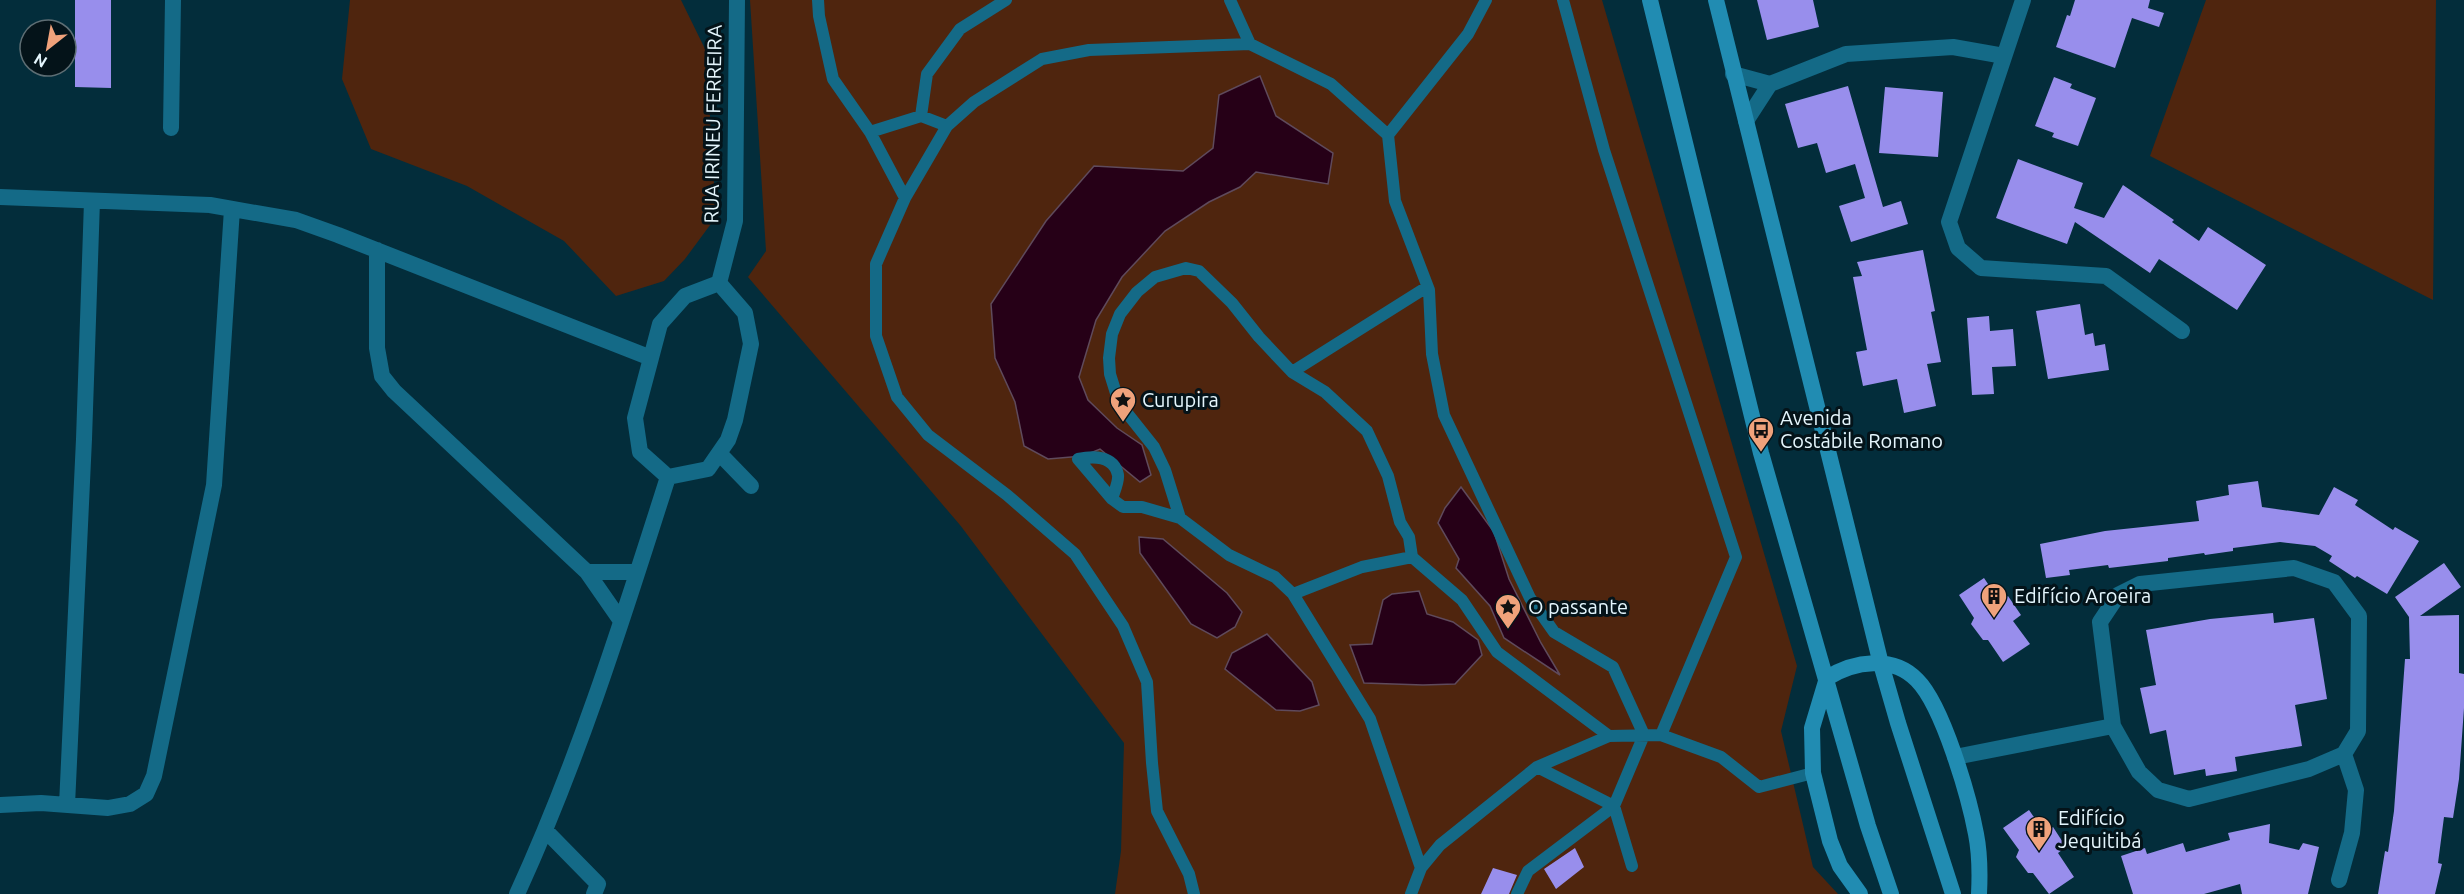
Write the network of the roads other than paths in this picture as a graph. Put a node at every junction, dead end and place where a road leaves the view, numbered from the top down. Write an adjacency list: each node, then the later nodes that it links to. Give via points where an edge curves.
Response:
1 (173, 0): 18 (street)
2 (738, 0): 26 (street, RUA IRINEU FERREIRA, via 735,221)
3 (818, 0): 19 (street, via 833,79)
4 (1006, 0): 15 (street, via 960,29 927,74)
5 (1230, 0): 11 (street)
6 (1486, 0): 20 (street, via 1468,34)
7 (1563, 0): 45 (street, via 1604,150 1736,557)
8 (1650, 0): 42 (main road, via 1761,453)
9 (1716, 0): 13 (main road)
10 (2023, 0): 12 (street)
11 (1250, 44): 17 (street, via 1089,50 1042,59 974,102); 20 (street, via 1331,84)
12 (2004, 56): 14 (street, via 1953,47 1846,54); 28 (street, via 1948,222 1958,248 1981,268 2106,276)
13 (1733, 74): 14 (street); 16 (main road)
14 (1770, 84): 16 (street)
15 (921, 116): 17 (street); 19 (street)
16 (1746, 121): 41 (main road)
17 (947, 126): 22 (street)
18 (171, 128)
19 (870, 132): 22 (street)
20 (1388, 135): 27 (street, via 1395,201)
21 (0, 197): 23 (street)
22 (905, 198): 60 (street, via 876,264 876,336 897,397 928,435 1076,554 1123,626 1147,682 1157,811 1189,874)
23 (92, 201): 24 (street); 52 (street)
24 (232, 209): 25 (street, via 296,220); 52 (street, via 214,485 154,776 146,794 130,804 108,808)
25 (377, 250): 29 (street); 37 (street, via 377,348 382,376)
26 (719, 283): 29 (street, via 685,296 660,324); 31 (street, via 745,313 750,344 735,420)
27 (1427, 286): 30 (street); 44 (street, via 1432,354 1444,415 1530,598 1554,632 1613,667)
28 (2182, 331)
29 (651, 358): 32 (street, via 635,418 640,452)
30 (1292, 372): 35 (street, via 1199,271 1186,268 1155,277 1120,314 1112,334 1110,374 1119,403 1154,447); 36 (street, via 1325,392 1367,431 1388,476)
31 (719, 453): 32 (street, via 708,469); 33 (street)
32 (668, 477): 38 (street)
33 (751, 486)
34 (1112, 499): 35 (street, via 1123,507 1142,507)
35 (1180, 518): 39 (street, via 1229,555 1275,577)
36 (1412, 557): 39 (street, via 1362,567); 46 (street, via 1462,600 1497,652)
37 (587, 572): 38 (street); 40 (street)
38 (637, 572): 40 (street)
39 (1293, 594): 56 (street, via 1370,719)
40 (621, 621): 54 (street)
41 (1881, 664): 42 (main road, via 1851,665); 48 (main road, via 1902,670 1917,680 1936,710); 65 (main road)
42 (1827, 678): 50 (main road, via 1812,728); 64 (main road)
43 (2114, 726): 47 (street, via 2139,772 2158,790 2189,799 2309,769); 47 (street, via 2100,622 2118,595 2140,584 2294,568 2334,582 2359,616 2358,731); 48 (street)
44 (1644, 735): 45 (street); 46 (street); 53 (street)
45 (1661, 735): 50 (street, via 1721,757 1759,787)
46 (1609, 736): 49 (street)
47 (2344, 754): 57 (street, via 2356,790 2352,833)
48 (1955, 757): 66 (main road, via 1976,834)
49 (1537, 767): 53 (street); 56 (street, via 1440,845)
50 (1813, 773): 63 (main road, via 1830,841 1840,866)
51 (0, 805): 52 (street)
52 (67, 805)
53 (1614, 806): 55 (street); 62 (street, via 1528,871)
54 (546, 831): 58 (street); 59 (street, via 598,884)
55 (1632, 866)
56 (1421, 868): 61 (street)
57 (2339, 880)
58 (517, 894)
59 (594, 894)
60 (1194, 894)
61 (1410, 894)
62 (1517, 894)
63 (1860, 894)
64 (1891, 894)
65 (1953, 894)
66 (1979, 894)

